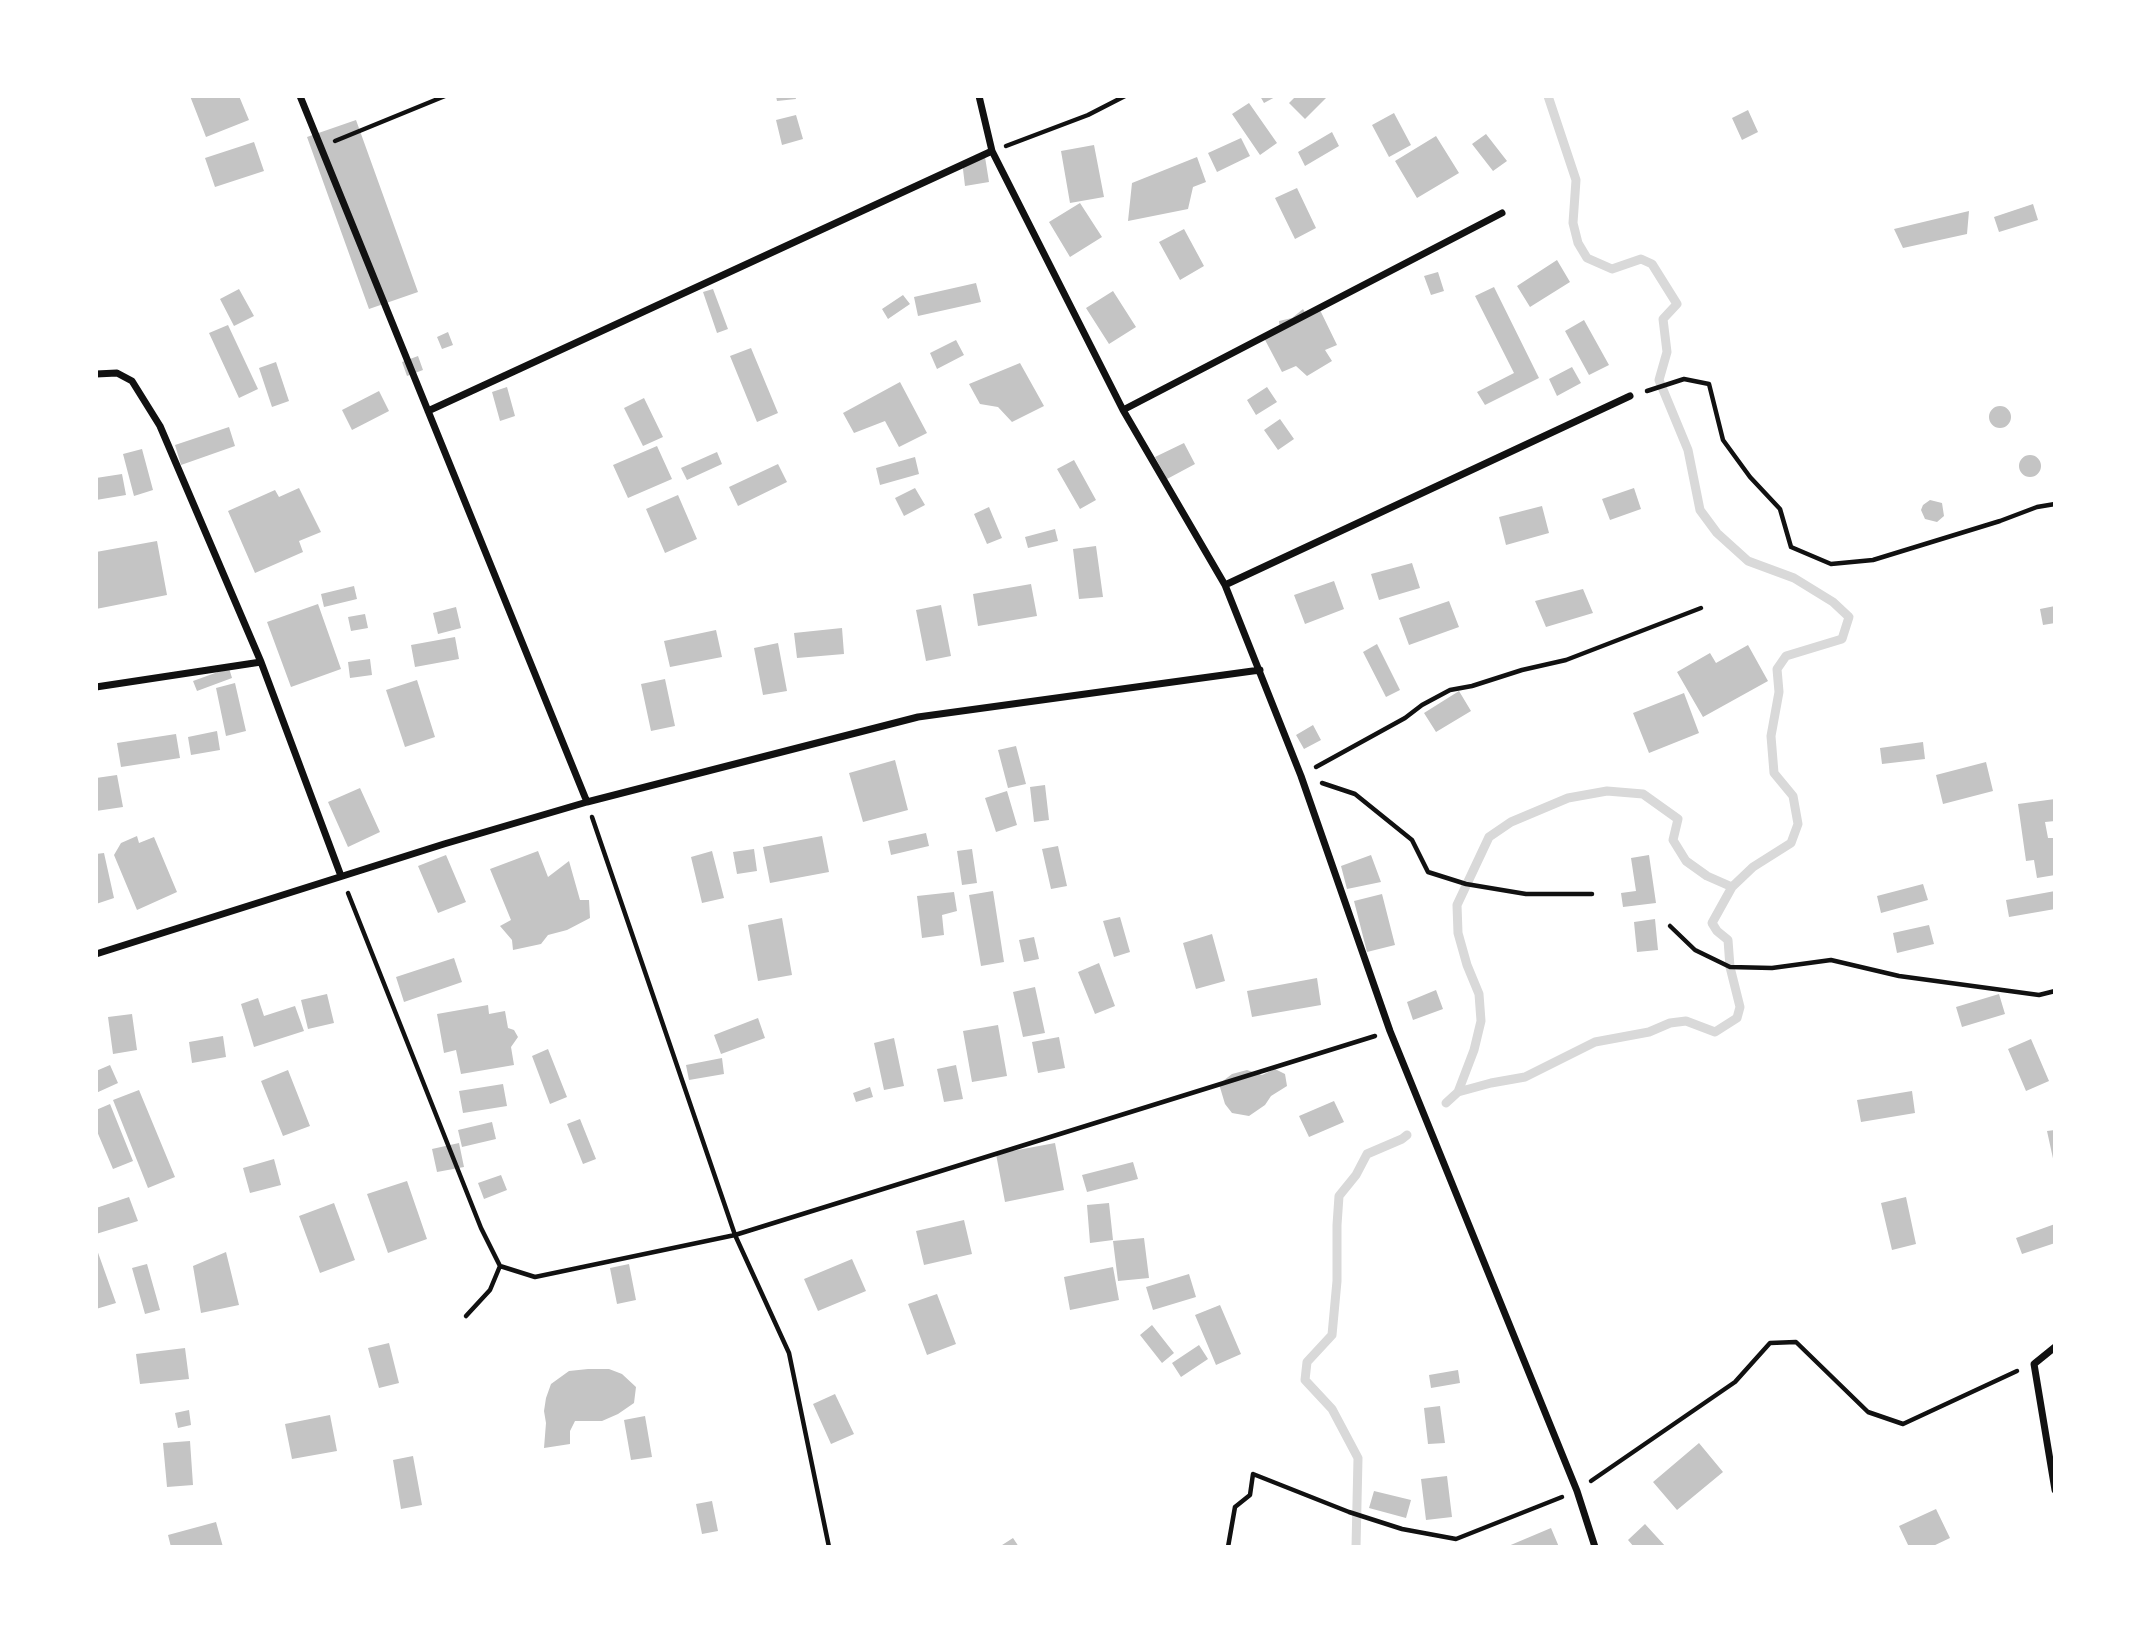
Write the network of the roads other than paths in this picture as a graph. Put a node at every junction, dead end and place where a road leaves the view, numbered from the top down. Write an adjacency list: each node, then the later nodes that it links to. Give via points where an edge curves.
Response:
1 (300, 96): 8 (street)
2 (979, 96): 3 (street)
3 (992, 151): 7 (street); 8 (street)
4 (1502, 213): 7 (street)
5 (96, 374): 10 (street, via 117,373 132,381 160,426)
6 (1629, 396): 9 (street)
7 (1123, 410): 9 (street)
8 (428, 411): 13 (street)
9 (1225, 585): 11 (street)
10 (261, 662): 12 (street); 14 (street)
11 (1260, 670): 13 (street, via 918,717); 18 (street, via 1390,1031 1577,1491)
12 (96, 687)
13 (587, 802): 14 (street)
14 (341, 876): 15 (street)
15 (96, 954)
16 (2055, 1347): 17 (street, via 2034,1364)
17 (2055, 1490)
18 (1595, 1547)

